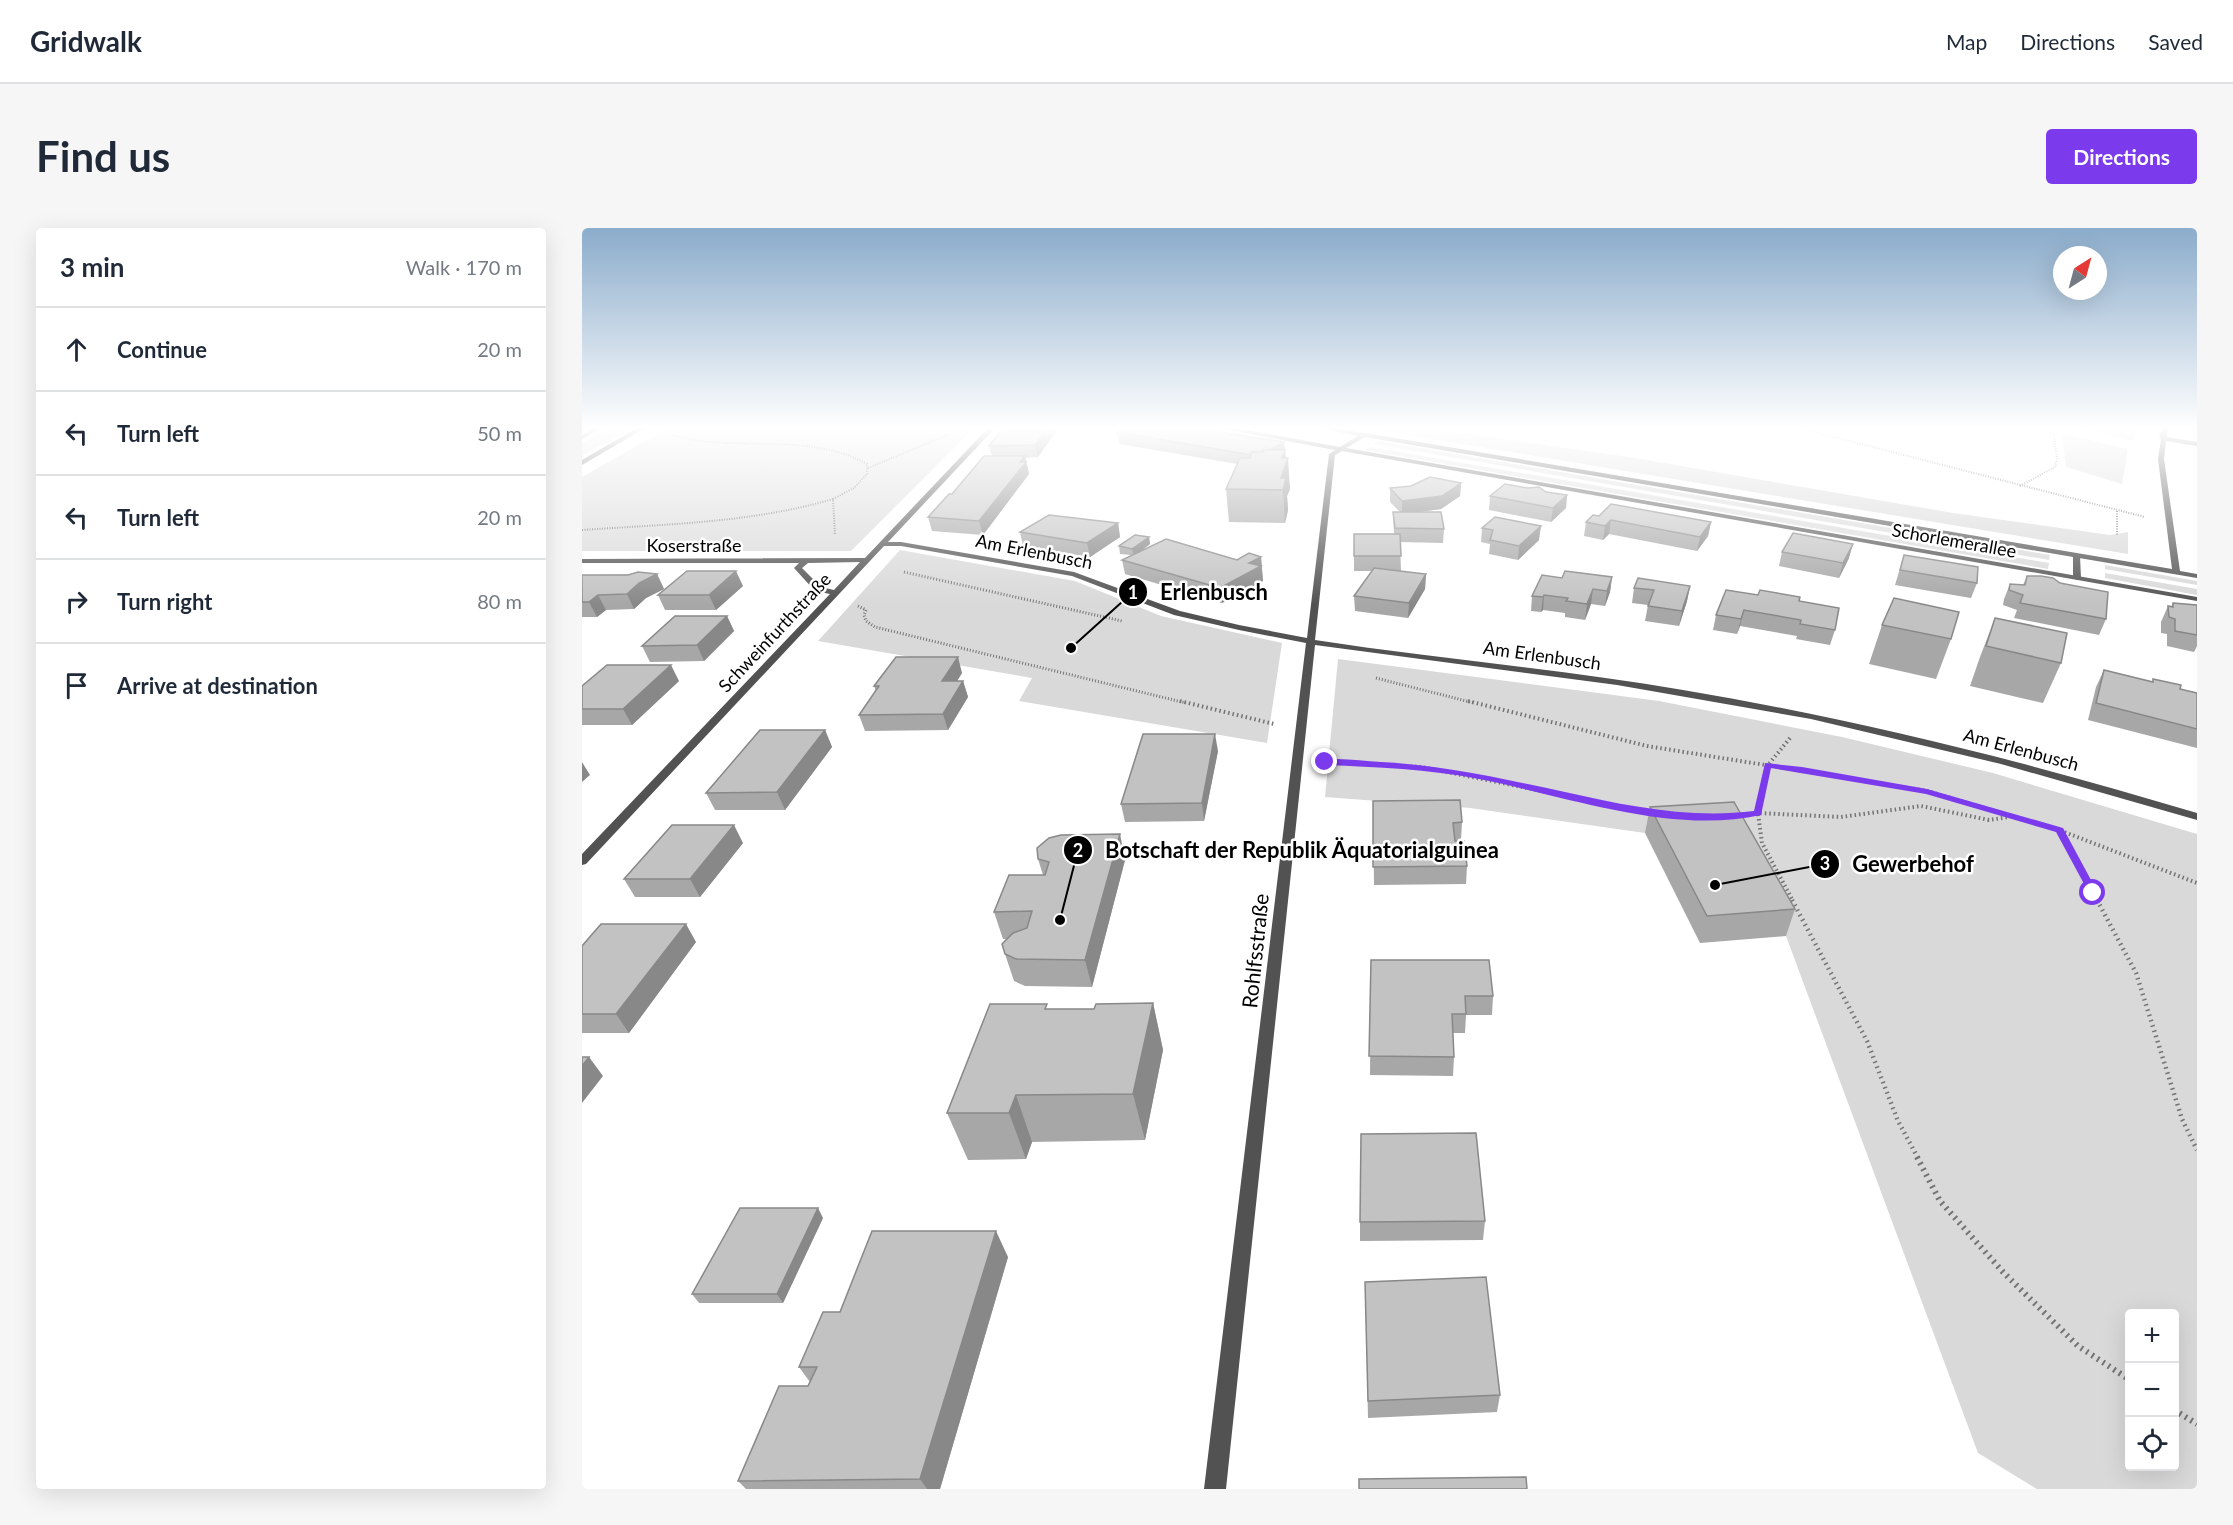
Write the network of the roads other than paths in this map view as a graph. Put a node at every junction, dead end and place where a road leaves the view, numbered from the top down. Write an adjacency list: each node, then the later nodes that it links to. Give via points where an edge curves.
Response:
1 (937, 487): 6 (street, Schweinfurthstraße)
2 (1328, 487): 16 (street, Rohlfsstraße)
3 (1561, 487): 13 (street, Schorlemerallee)
4 (1669, 487): 7 (street, Schorlemerallee)
5 (2165, 487): 11 (street)
6 (882, 544): 8 (street, Schweinfurthstraße); 16 (street, Am Erlenbusch, via 902,544 1074,574 1143,603)
7 (2076, 556): 11 (street, Schorlemerallee); 13 (street)
8 (867, 560): 10 (street, Koserstraße); 14 (street, Schweinfurthstraße)
9 (582, 561): 10 (street, Koserstraße)
10 (805, 561): 14 (street, via 798,568 818,589)
11 (2176, 573): 12 (street, Schorlemerallee)
12 (2197, 576)
13 (2077, 578): 15 (street, Schorlemerallee)
14 (836, 593): 18 (street, Schweinfurthstraße)
15 (2197, 599)
16 (1311, 642): 17 (street, Am Erlenbusch, via 1680,692 1842,723 1991,758); 19 (street, Rohlfsstraße)
17 (2197, 817)
18 (582, 861)
19 (1215, 1489)

